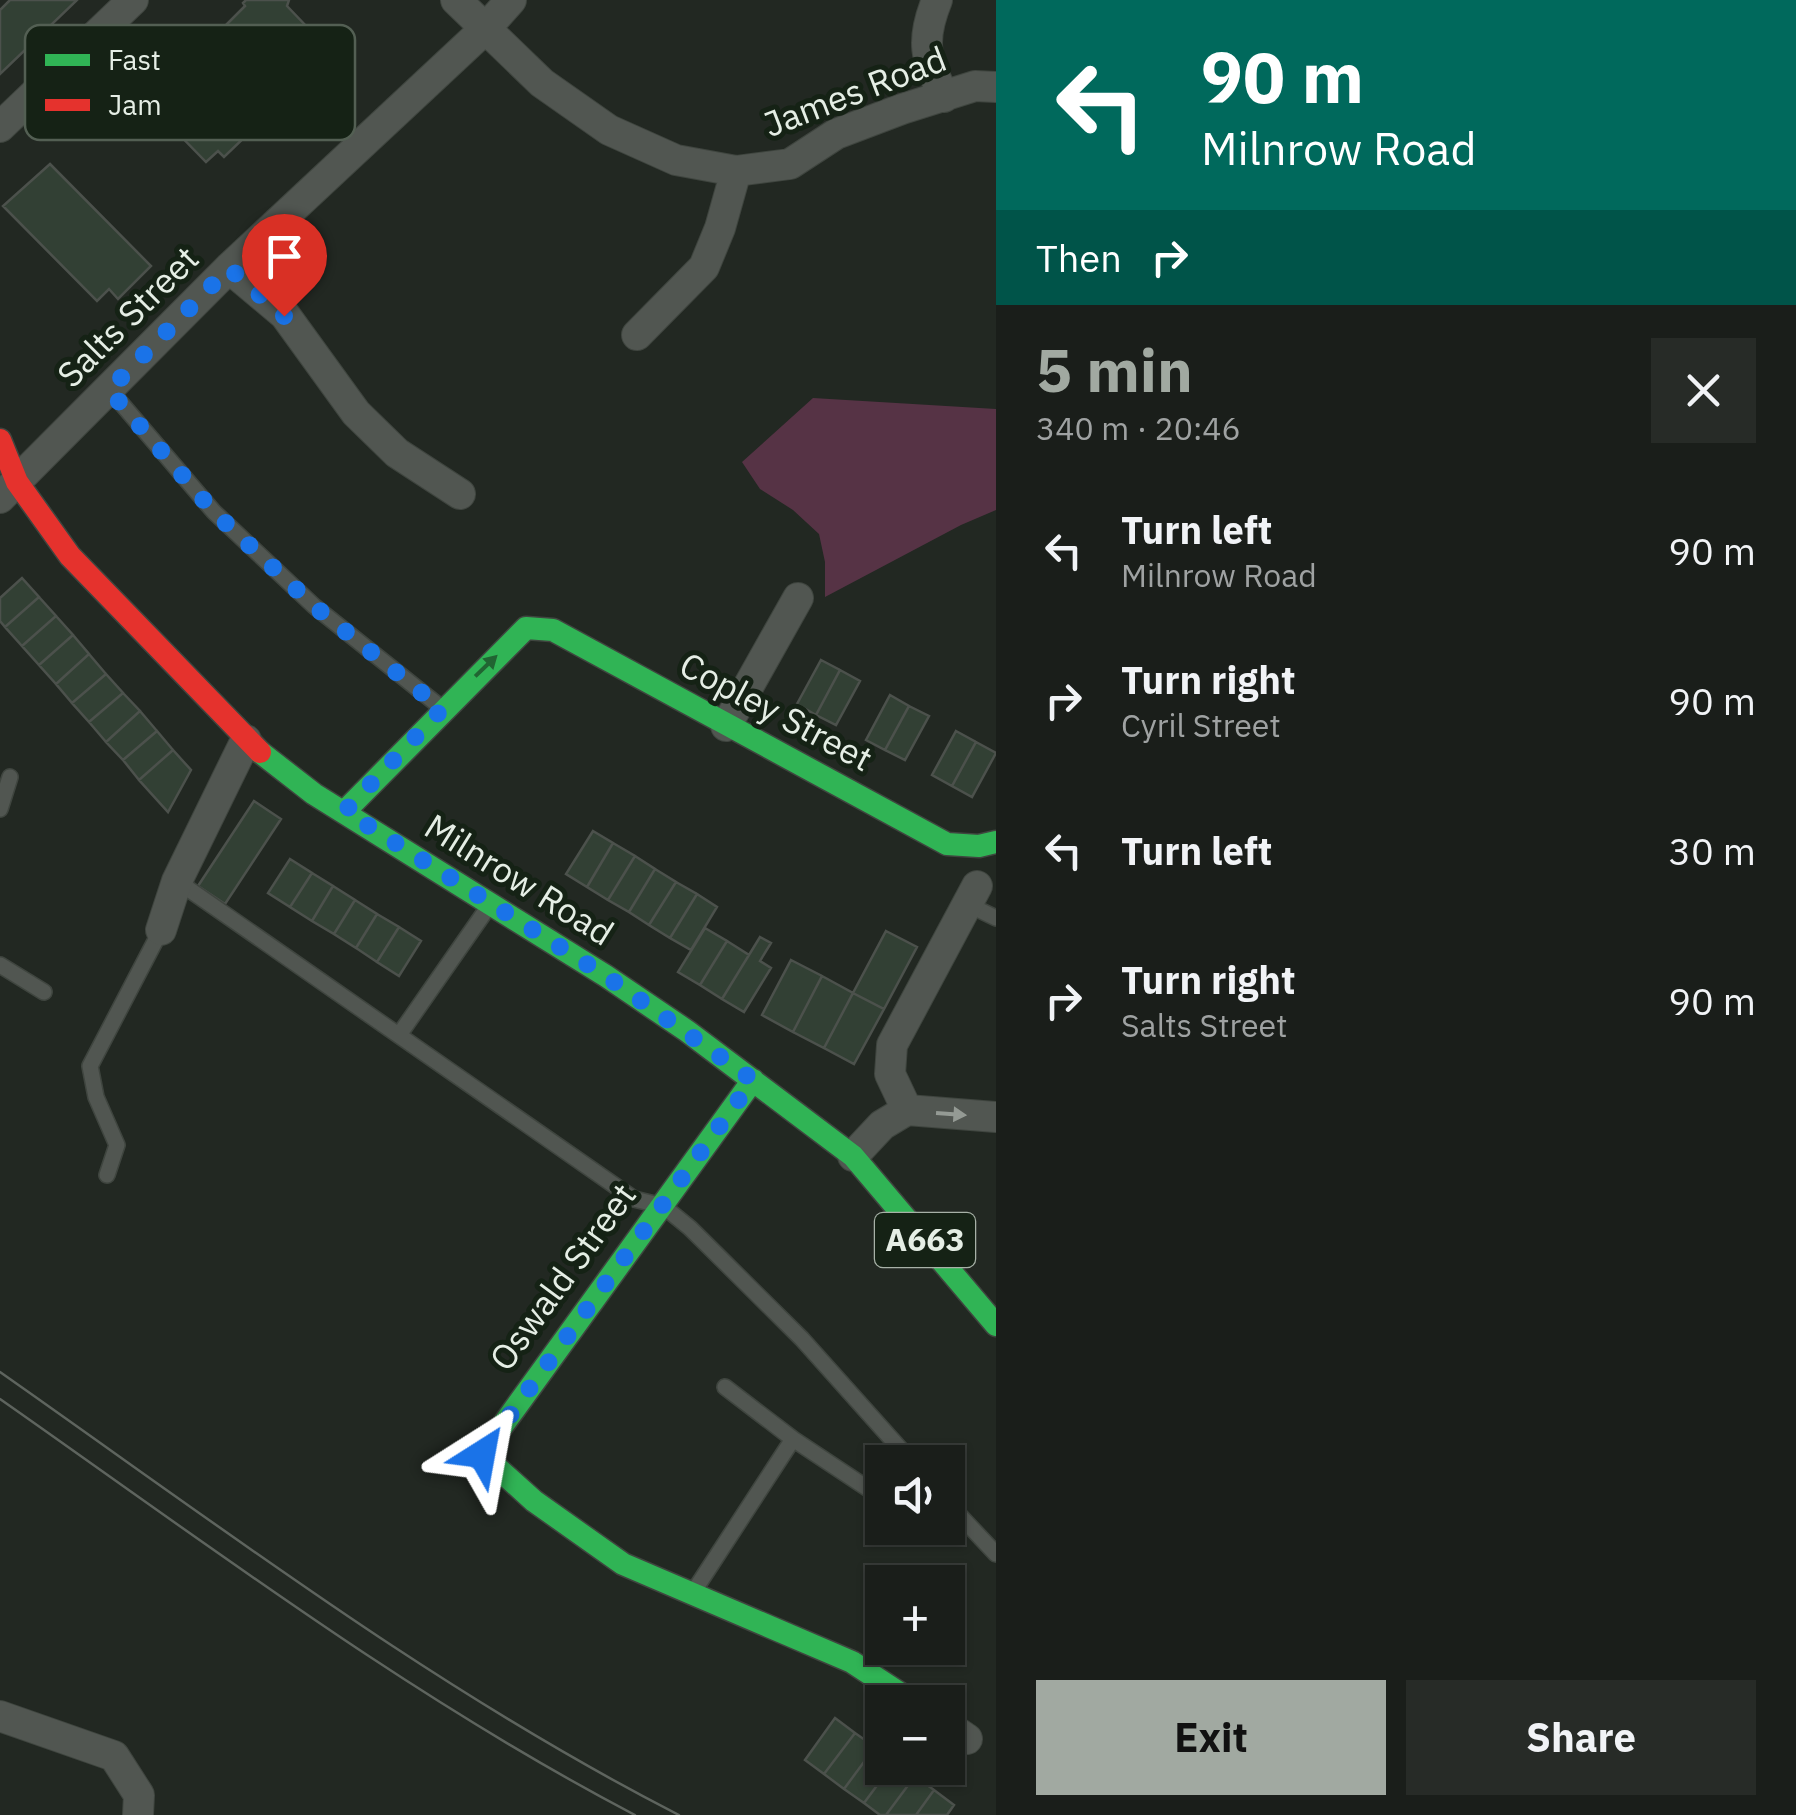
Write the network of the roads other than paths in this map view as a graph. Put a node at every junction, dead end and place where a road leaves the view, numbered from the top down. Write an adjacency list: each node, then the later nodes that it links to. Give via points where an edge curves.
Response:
1 (133, 0): 5 (street)
2 (456, 0): 6 (street, James Road)
3 (511, 0): 6 (street, Salts Street)
4 (937, 0): 8 (street, via 926,26 926,58)
5 (107, 25)
6 (486, 28): 11 (street, James Road, via 542,83 609,130 676,160); 12 (street, Salts Street)
7 (996, 87): 8 (street, James Road)
8 (944, 97): 11 (street, James Road, via 836,134 790,164)
9 (25, 103): 10 (street)
10 (0, 127)
11 (736, 171): 13 (street, via 704,267)
12 (229, 268): 14 (street, Salts Street); 17 (street, via 284,316 356,413 397,453)
13 (638, 336)
14 (109, 390): 16 (street, Salts Street); 19 (lane, via 214,512 314,606)
15 (0, 440): 16 (street, A663)
16 (8, 490): 21 (street, Milnrow Road / A663)
17 (460, 494)
18 (798, 598): 20 (street)
19 (442, 709): 20 (street, Copley Street, one-way to 20, via 526,628 553,630); 24 (street)
20 (726, 726): 25 (street, Copley Street, via 947,844)
21 (246, 740): 24 (street, Milnrow Road / A663, via 286,775); 26 (street)
22 (10, 776): 23 (lane)
23 (0, 809)
24 (345, 811): 28 (street, Milnrow Road / A663)
25 (996, 842)
26 (177, 880): 30 (street); 33 (lane)
27 (972, 895): 29 (lane); 35 (street, via 892,1045 890,1074)
28 (491, 902): 33 (lane); 34 (street, Milnrow Road / A663)
29 (996, 918)
30 (162, 930): 38 (lane, via 90,1066 117,1145)
31 (0, 965): 32 (lane)
32 (44, 992)
33 (398, 1035): 39 (lane, via 634,1199)
34 (753, 1080): 37 (street, Milnrow Road / A663); 39 (street, Oswald Street)
35 (908, 1110): 36 (street, one-way to 36); 37 (street, via 882,1125)
36 (996, 1117)
37 (854, 1156): 40 (street, Milnrow Road / A663)
38 (107, 1175)
39 (663, 1206): 43 (lane, via 802,1339); 47 (street, Oswald Street, via 482,1454 534,1501 623,1564)
40 (996, 1325)
41 (725, 1387): 42 (lane)
42 (794, 1439): 44 (lane); 47 (lane)
43 (897, 1445)
44 (865, 1487)
45 (965, 1521): 46 (lane)
46 (996, 1554)
47 (692, 1594): 48 (street, Oswald Street, via 852,1662)
48 (887, 1685)
49 (0, 1716): 50 (street, via 114,1756 140,1794)
50 (138, 1815)

